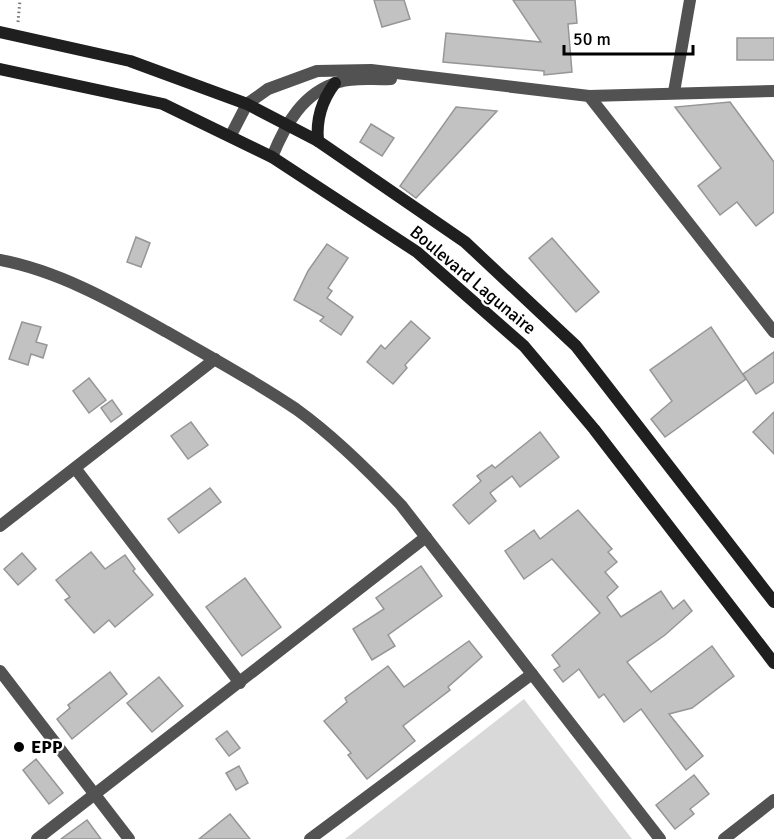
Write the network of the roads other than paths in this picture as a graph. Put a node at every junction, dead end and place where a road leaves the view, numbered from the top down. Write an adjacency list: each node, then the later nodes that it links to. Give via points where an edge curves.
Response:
1 (690, 0): 7 (street)
2 (0, 32): 9 (main road, Boulevard Lagunaire, via 130,61)
3 (0, 69): 11 (main road, Boulevard Lagunaire, via 163,104)
4 (428, 78): 5 (street); 8 (street); 9 (street, via 371,70 317,71 268,89)
5 (335, 83): 10 (street, via 326,86); 12 (main road, via 319,115)
6 (774, 90): 7 (street)
7 (674, 92): 8 (street)
8 (589, 96): 15 (street)
9 (247, 104): 10 (main road, Boulevard Lagunaire); 11 (street)
10 (286, 123): 12 (main road, Boulevard Lagunaire); 13 (street)
11 (231, 135): 13 (main road, Boulevard Lagunaire)
12 (318, 141): 20 (main road, Boulevard Lagunaire, via 465,242 576,346)
13 (272, 156): 21 (main road, Boulevard Lagunaire, via 417,252 524,346 594,429)
14 (0, 260): 16 (street, via 69,281)
15 (774, 332)
16 (214, 359): 17 (street); 19 (street, via 298,410 357,459)
17 (75, 468): 18 (street); 24 (street)
18 (0, 526)
19 (426, 537): 23 (street); 24 (street)
20 (774, 602)
21 (774, 663)
22 (0, 671): 25 (street)
23 (532, 674): 29 (street); 30 (street)
24 (240, 683): 25 (street)
25 (95, 795): 27 (street); 28 (street)
26 (774, 800): 31 (street)
27 (37, 839)
28 (129, 839)
29 (310, 839)
30 (660, 839)
31 (724, 839)

